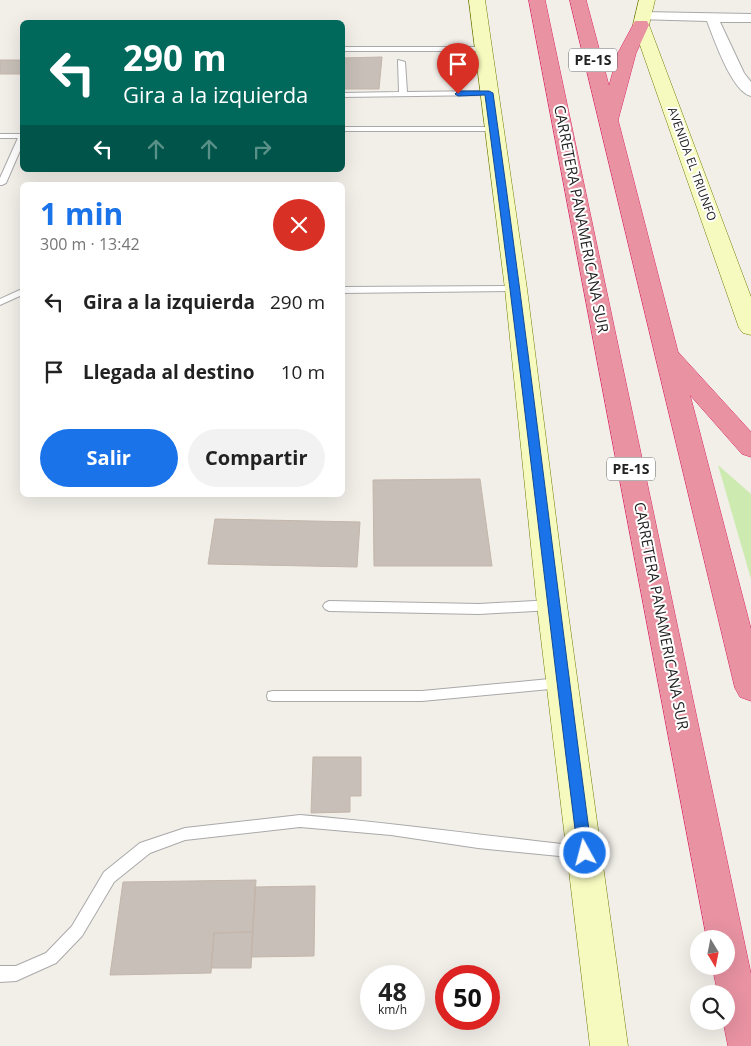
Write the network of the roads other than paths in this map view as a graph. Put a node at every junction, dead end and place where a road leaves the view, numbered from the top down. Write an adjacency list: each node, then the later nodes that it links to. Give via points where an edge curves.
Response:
1 (477, 0): 8 (main road)
2 (537, 0): 36 (highway, CARRETERA PANAMERICANA SUR / PE-1S)
3 (578, 0): 15 (highway, PE-1S)
4 (643, 14): 5 (street); 15 (highway, via 627,53); 25 (main road, AVENIDA EL TRIUNFO)
5 (712, 18): 6 (street); 10 (street)
6 (751, 18)
7 (345, 49): 8 (lane)
8 (484, 49): 12 (main road)
9 (401, 62): 13 (lane)
10 (744, 74): 11 (street)
11 (751, 92)
12 (489, 93): 13 (lane); 17 (main road)
13 (403, 94): 14 (lane)
14 (345, 95)
15 (609, 120): 28 (highway, PE-1S)
16 (345, 129): 17 (lane)
17 (493, 129): 22 (main road)
18 (0, 136): 19 (lane)
19 (20, 137)
20 (20, 142): 21 (lane)
21 (2, 182)
22 (516, 289): 23 (lane); 30 (main road)
23 (345, 290)
24 (20, 293): 26 (lane)
25 (745, 293): 27 (main road, AVENIDA EL TRIUNFO)
26 (0, 302)
27 (751, 328)
28 (665, 350): 29 (highway); 33 (highway, PE-1S)
29 (751, 448)
30 (552, 605): 31 (lane, via 479,609); 32 (main road)
31 (329, 606)
32 (563, 683): 34 (lane, via 422,696); 35 (main road)
33 (751, 688)
34 (273, 696)
35 (585, 853): 37 (lane, via 300,821 185,834 145,848 109,878 78,931 51,958 16,972); 39 (main road)
36 (723, 930)
37 (0, 974)
38 (733, 975): 40 (highway)
39 (609, 1046)
40 (747, 1046)

